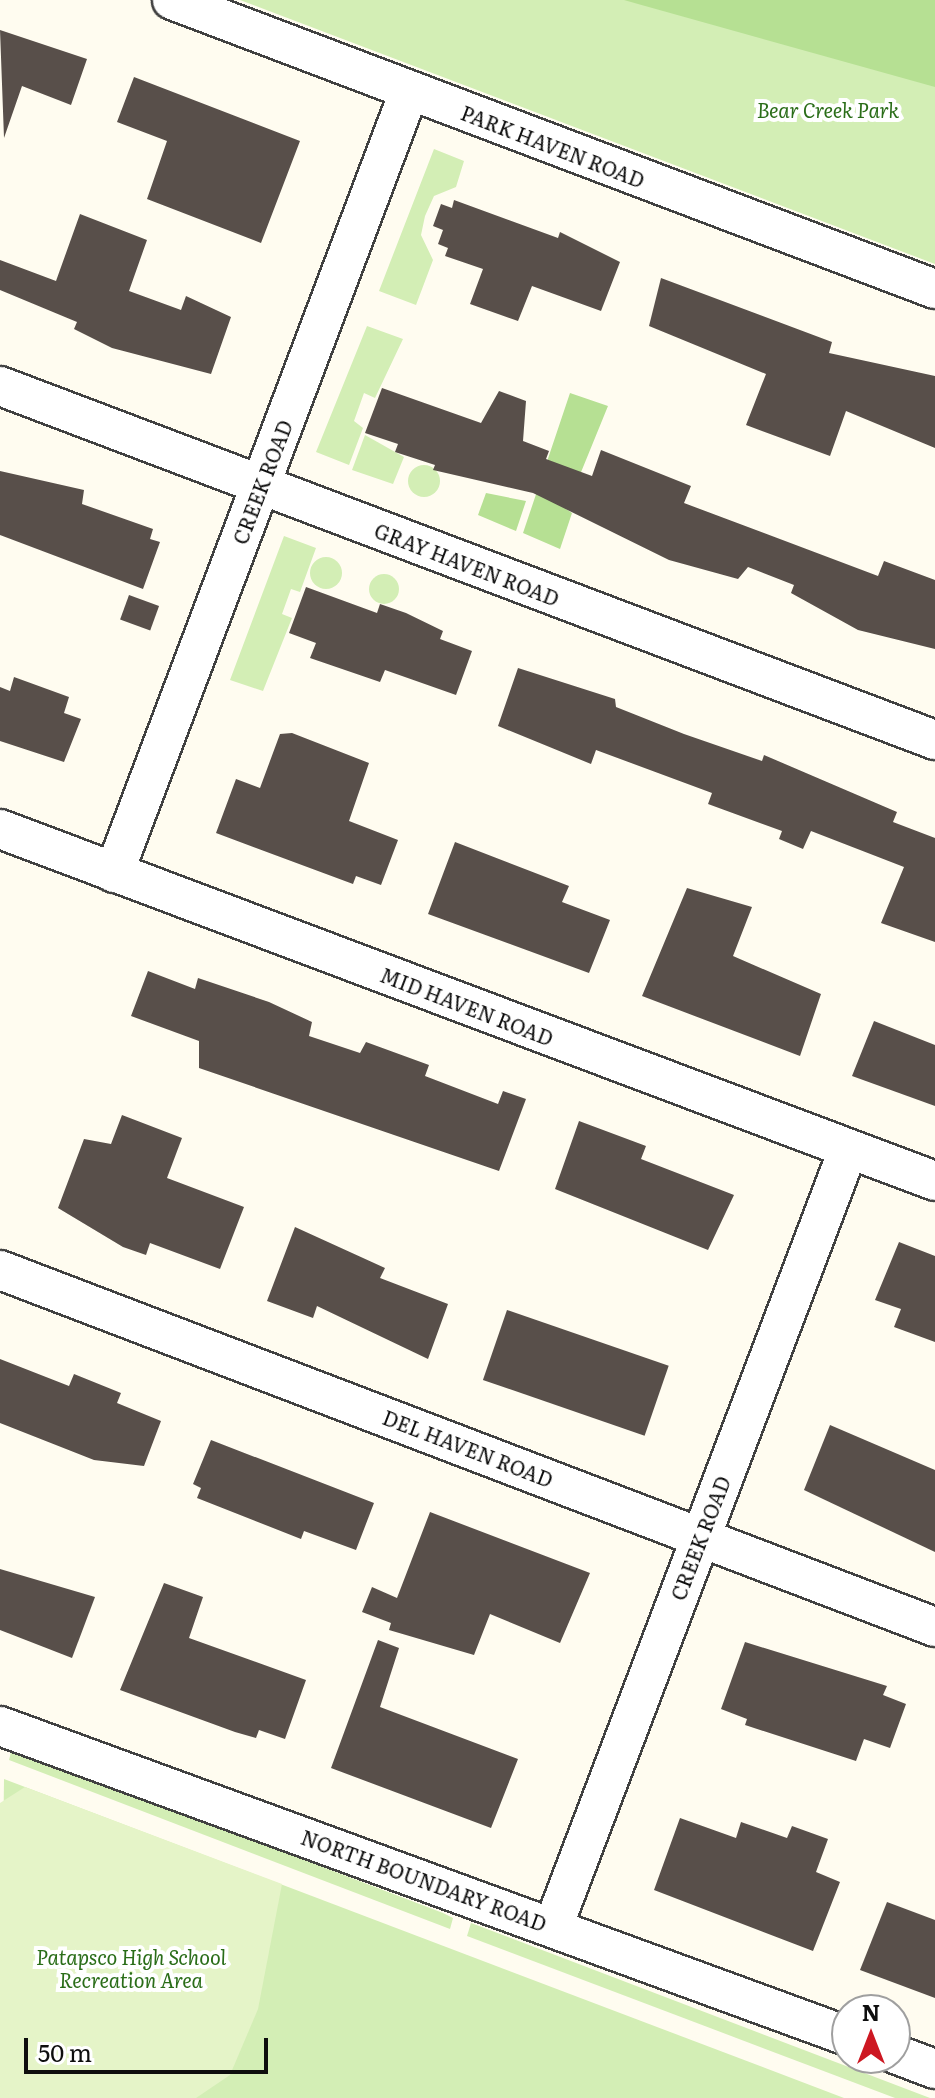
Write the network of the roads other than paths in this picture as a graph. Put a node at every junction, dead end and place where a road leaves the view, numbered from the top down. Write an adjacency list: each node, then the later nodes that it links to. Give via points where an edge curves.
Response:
1 (172, 0): 2 (street, PARK HAVEN ROAD)
2 (409, 92): 3 (street, PARK HAVEN ROAD); 5 (street, CREEK ROAD)
3 (935, 289)
4 (0, 386): 5 (street, GRAY HAVEN ROAD)
5 (261, 486): 6 (street, GRAY HAVEN ROAD); 8 (street, CREEK ROAD)
6 (935, 740)
7 (0, 829): 8 (street, MID HAVEN ROAD)
8 (114, 873): 9 (street, MID HAVEN ROAD)
9 (848, 1150): 10 (street, MID HAVEN ROAD); 12 (street, CREEK ROAD)
10 (935, 1181)
11 (0, 1270): 12 (street, DEL HAVEN ROAD)
12 (701, 1536): 13 (street, DEL HAVEN ROAD); 15 (street, CREEK ROAD)
13 (935, 1627)
14 (0, 1726): 15 (street, NORTH BOUNDARY ROAD)
15 (553, 1927): 16 (street, NORTH BOUNDARY ROAD)
16 (831, 2030)
17 (911, 2060): 18 (street)
18 (935, 2069)

